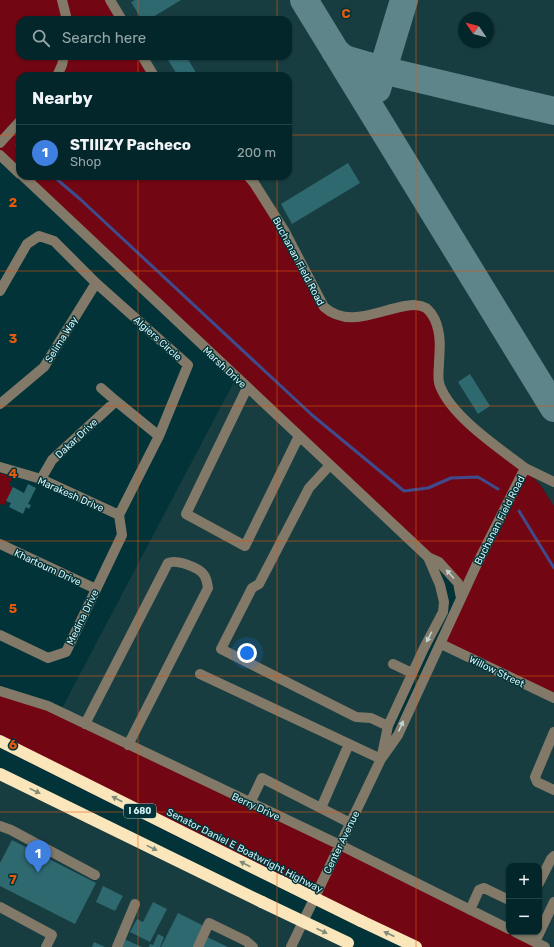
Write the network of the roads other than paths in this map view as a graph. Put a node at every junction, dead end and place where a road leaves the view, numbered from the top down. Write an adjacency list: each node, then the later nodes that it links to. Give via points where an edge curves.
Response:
1 (62, 0): 3 (street)
2 (114, 2): 4 (street)
3 (66, 16)
4 (120, 16)
5 (63, 60): 7 (street)
6 (144, 60): 8 (street)
7 (58, 72)
8 (152, 72)
9 (16, 125): 10 (street)
10 (0, 143)
11 (0, 155): 12 (street)
12 (16, 170)
13 (26, 180): 18 (street, Marsh Drive)
14 (251, 180): 25 (street, Buchanan Field Road, via 285,232 324,307 332,314 341,317 362,316 416,305 426,308 431,313 439,330 439,384 444,395 484,438)
15 (96, 283): 16 (street, Algiers Circle, via 54,241 39,236 27,244); 20 (street, Selima Way, via 44,367); 21 (street, Algiers Circle, via 188,365)
16 (0, 291)
17 (101, 388): 19 (street)
18 (247, 388): 22 (street, Marsh Drive); 22 (street, via 186,514 245,546)
19 (116, 401): 21 (street); 26 (street, Dakar Drive, via 52,460)
20 (0, 404)
21 (159, 436): 28 (street, Algiers Circle)
22 (299, 436): 23 (street, Marsh Drive)
23 (330, 465): 30 (street, Marsh Drive); 42 (street, via 309,488 259,584 252,588 221,649 356,717 371,718)
24 (0, 467): 26 (street, Marakesh Drive)
25 (525, 468): 27 (street); 32 (street, Buchanan Field Road)
26 (41, 479): 28 (street, Marakesh Drive)
27 (554, 482)
28 (119, 516): 31 (street, Medina Drive, via 122,535)
29 (0, 544): 31 (street, Khartoum Drive)
30 (428, 557): 32 (street, Marsh Drive, one-way to 30, via 458,583 439,562); 33 (street, Marsh Drive)
31 (96, 589): 34 (street, Medina Drive, via 66,652 48,658)
32 (461, 598): 35 (street, Center Avenue)
33 (444, 602): 37 (street, Center Avenue, one-way to 37, via 443,612)
34 (0, 635)
35 (441, 644): 40 (street, Willow Street); 47 (street, Center Avenue, one-way to 35, via 398,735)
36 (393, 664): 37 (street)
37 (412, 672): 42 (street, Center Avenue)
38 (200, 674): 45 (street)
39 (0, 691): 41 (street, Berry Drive, via 48,706)
40 (554, 698)
41 (85, 724): 46 (street, Berry Drive); 46 (street, via 168,563 181,562 202,573 208,588)
42 (388, 726): 47 (street, Center Avenue)
43 (554, 732): 49 (street, via 535,777 537,782)
44 (0, 741): 72 (highway, Senator Daniel E Boatwright Highway / I 680, one-way to 44, bridge)
45 (349, 744): 47 (street); 51 (street)
46 (128, 745): 50 (street, Berry Drive)
47 (381, 759): 52 (street, Center Avenue)
48 (0, 774): 66 (highway, one-way to 66, bridge)
49 (554, 790)
50 (250, 803): 51 (street, via 262,778); 54 (street, Berry Drive)
51 (321, 808): 52 (street)
52 (350, 823): 54 (street, Center Avenue)
53 (0, 826): 56 (street)
54 (340, 845): 62 (street, Berry Drive); 71 (street, Center Avenue)
55 (554, 856): 57 (street)
56 (95, 875)
57 (542, 877)
58 (507, 899): 62 (street, via 484,888 479,890)
59 (554, 902): 65 (street)
60 (135, 904): 68 (street)
61 (0, 907): 67 (street, via 52,935)
62 (470, 910): 63 (street, Berry Drive)
63 (506, 928)
64 (520, 935): 65 (street)
65 (535, 942): 73 (street)
66 (352, 945)
67 (46, 947)
68 (117, 947)
69 (198, 947): 70 (street, via 209,923)
70 (253, 947)
71 (290, 947)
72 (416, 947)
73 (545, 947)

